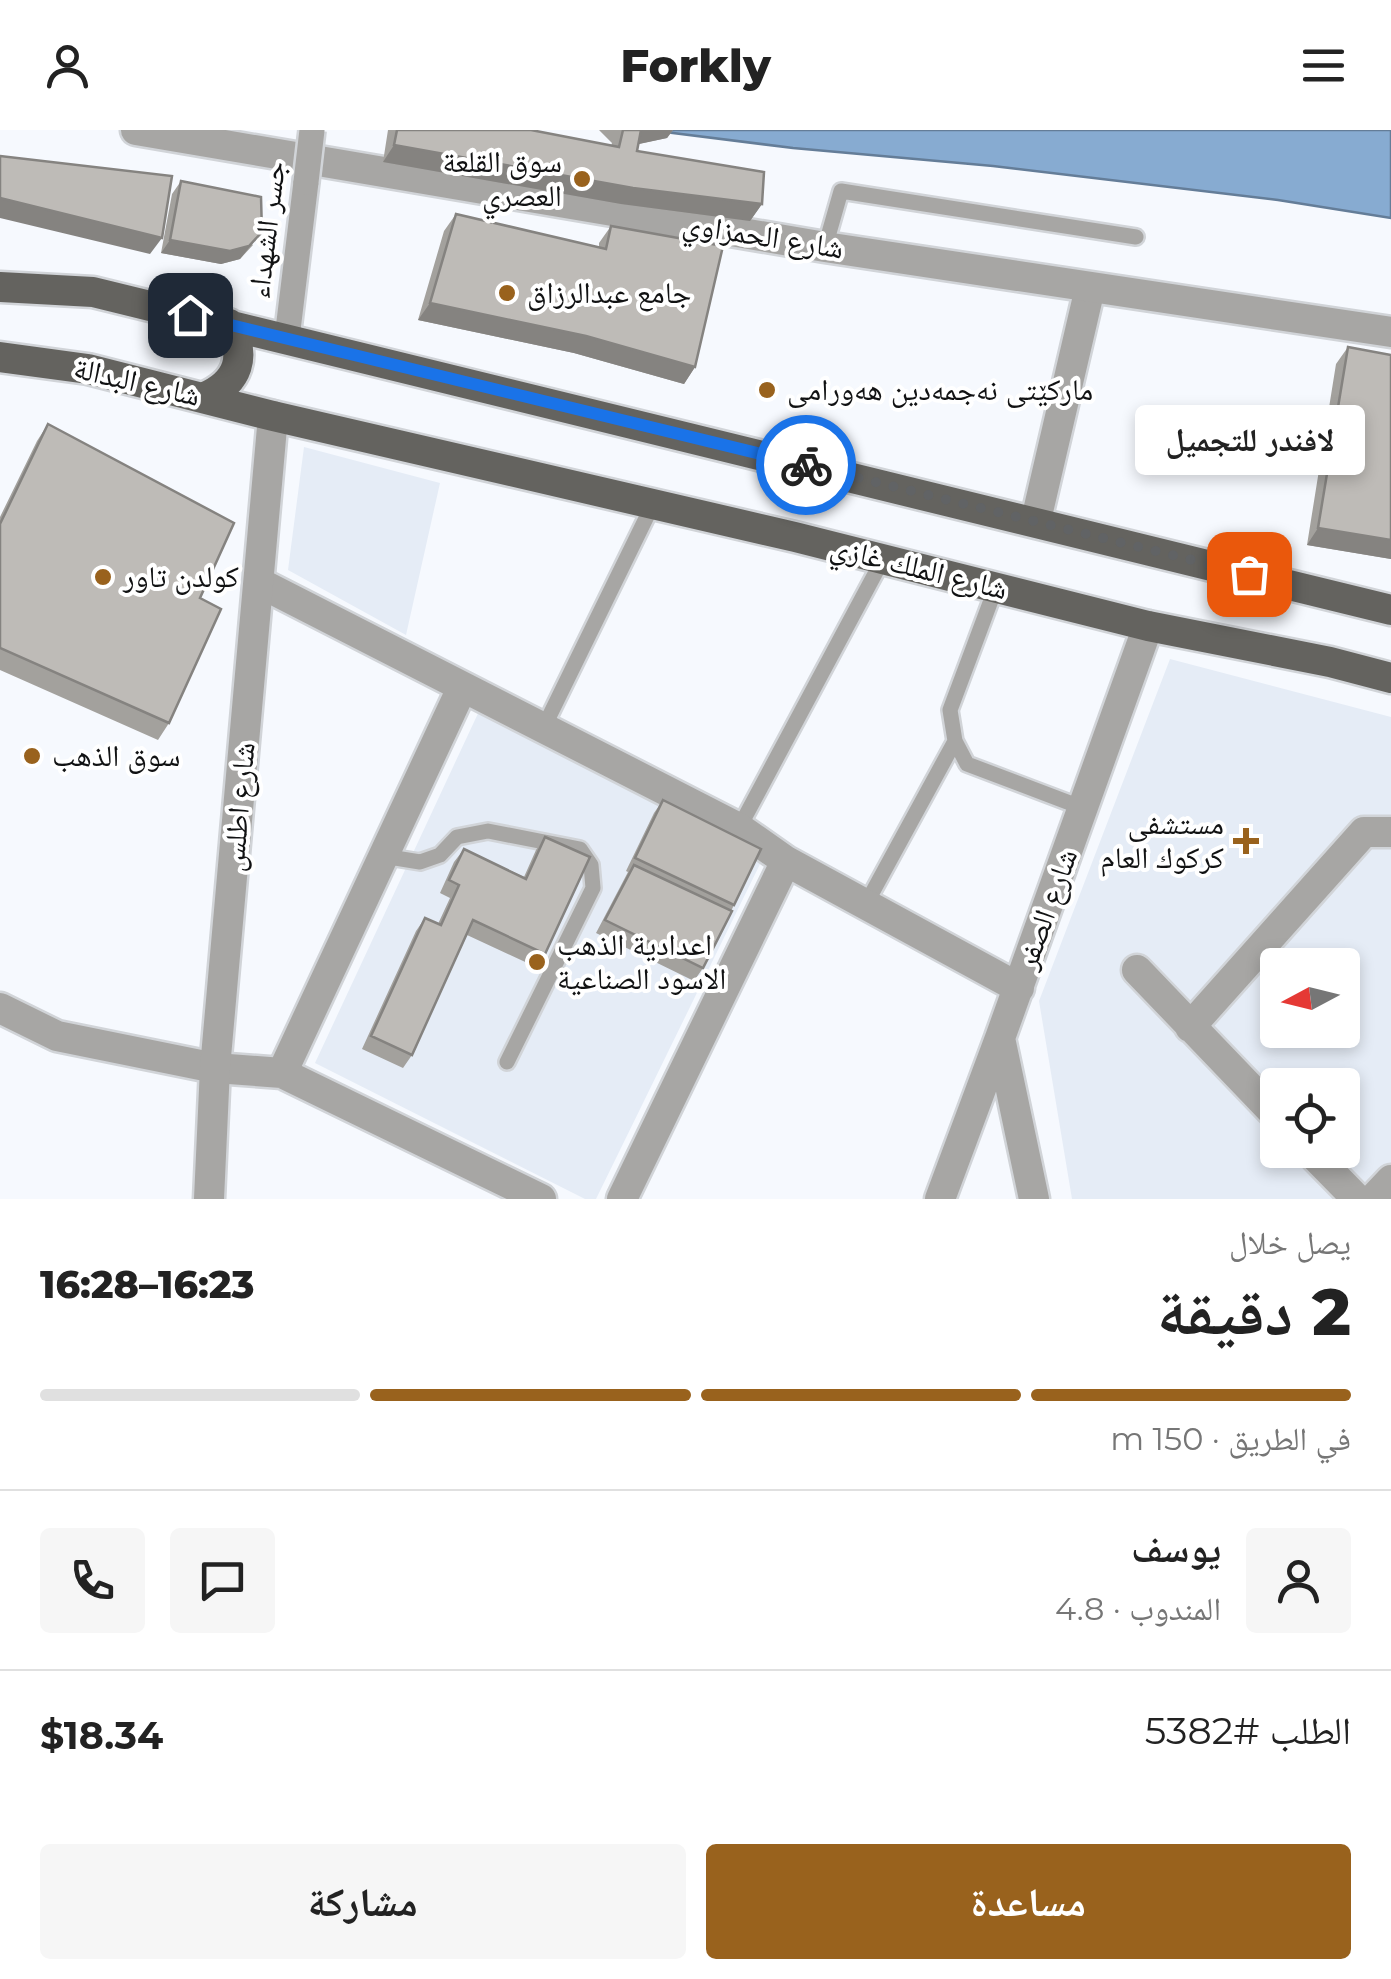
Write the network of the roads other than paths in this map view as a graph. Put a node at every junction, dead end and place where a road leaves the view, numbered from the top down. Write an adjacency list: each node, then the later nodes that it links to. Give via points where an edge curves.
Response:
1 (136, 130): 4 (street, شارع الحمزاوي)
2 (312, 130): 9 (street, جسر الشهداء, bridge)
3 (1136, 237): 4 (lane, via 841,191)
4 (825, 247): 6 (street, شارع الحمزاوي)
5 (0, 288): 7 (main road, via 94,292)
6 (1090, 288): 8 (street, شارع الحمزاوي); 14 (street)
7 (229, 324): 9 (main road); 11 (main road, via 240,358 222,390)
8 (1391, 332)
9 (287, 338): 14 (main road)
10 (0, 358): 11 (main road, شارع البدالة, via 88,369)
11 (205, 397): 12 (main road, شارع البدالة)
12 (272, 416): 13 (main road, شارع الملك غازي); 16 (street, شارع اطلس)
13 (653, 504): 15 (main road, شارع الملك غازي); 22 (lane)
14 (1036, 520): 18 (main road)
15 (883, 559): 17 (main road, شارع الملك غازي); 25 (lane)
16 (260, 583): 21 (street); 36 (street, شارع اطلس)
17 (996, 588): 19 (main road, شارع الملك غازي); 23 (lane, via 950,710)
18 (1391, 610)
19 (1148, 626): 20 (main road, شارع الملك غازي); 24 (street, شارع الصفر)
20 (1391, 678)
21 (462, 688): 22 (street); 27 (street)
22 (543, 728): 25 (street)
23 (955, 741): 24 (lane, via 967,764); 29 (lane)
24 (1083, 808): 31 (street, شارع الصفر)
25 (740, 828): 28 (street)
26 (1391, 832): 33 (street, via 1364,832)
27 (383, 856): 35 (lane, via 420,862 440,855 457,838 488,832 580,850 591,865 593,888); 37 (street)
28 (786, 861): 29 (street); 43 (street)
29 (866, 904): 31 (street)
30 (1137, 970): 33 (street)
31 (1019, 988): 34 (street, شارع الصفر)
32 (0, 1008): 36 (street, via 57,1036)
33 (1190, 1027): 38 (street)
34 (1000, 1038): 44 (street, شارع الصفر); 45 (street)
35 (507, 1062)
36 (215, 1068): 37 (street); 41 (street, شارع اطلس)
37 (282, 1072): 42 (street)
38 (1260, 1099)
39 (1327, 1168): 46 (street)
40 (1391, 1180): 47 (street)
41 (209, 1199)
42 (541, 1199)
43 (622, 1199)
44 (940, 1199)
45 (1034, 1199)
46 (1357, 1199)
47 (1372, 1199)

